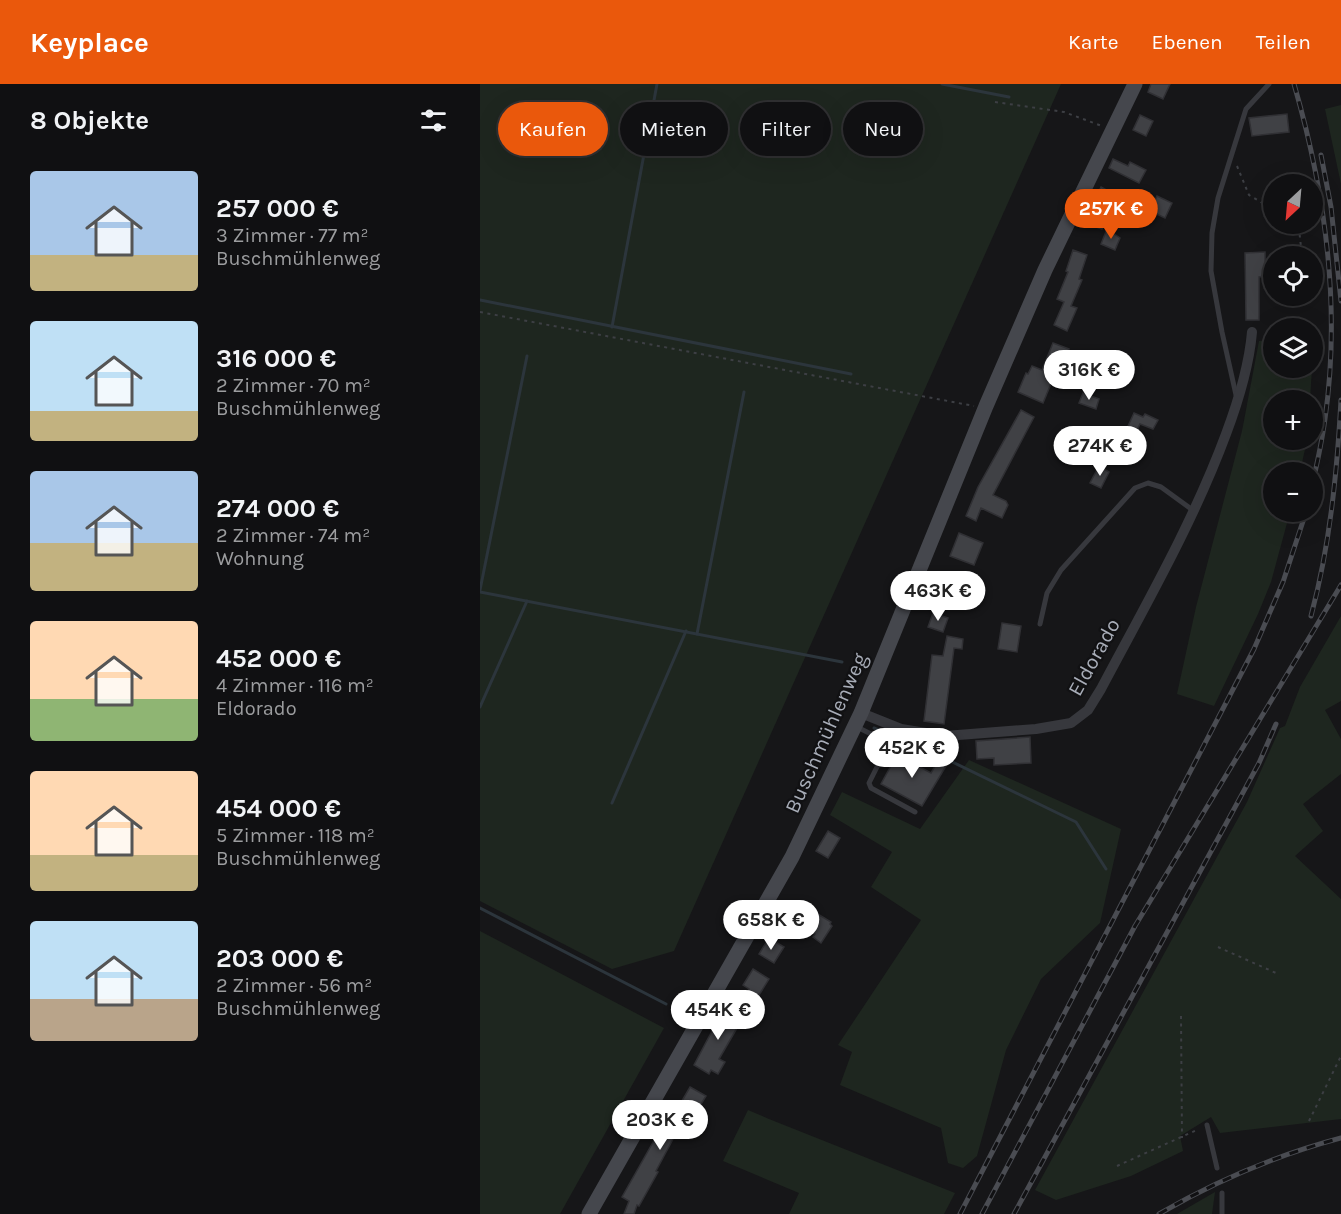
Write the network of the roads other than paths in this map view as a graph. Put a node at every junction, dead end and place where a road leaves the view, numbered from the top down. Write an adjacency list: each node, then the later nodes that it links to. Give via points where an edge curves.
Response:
1 (1135, 84): 7 (street, Buschmühlenweg, via 1045,270)
2 (1269, 84): 4 (lane, via 1246,109 1212,234 1211,271)
3 (1252, 332): 4 (street, Eldorado)
4 (1237, 400): 5 (street, Eldorado)
5 (1194, 511): 6 (lane, via 1161,487 1148,483 1135,488 1061,570 1047,593); 7 (street, Eldorado, via 1101,689 1088,710 1071,723 945,736)
6 (1040, 624)
7 (858, 720): 8 (lane, via 889,743 869,783 871,788); 12 (street, Buschmühlenweg, via 792,857)
8 (915, 813)
9 (1207, 1125): 10 (lane)
10 (1217, 1168)
11 (1222, 1193): 13 (lane)
12 (589, 1214)
13 (1222, 1214)

